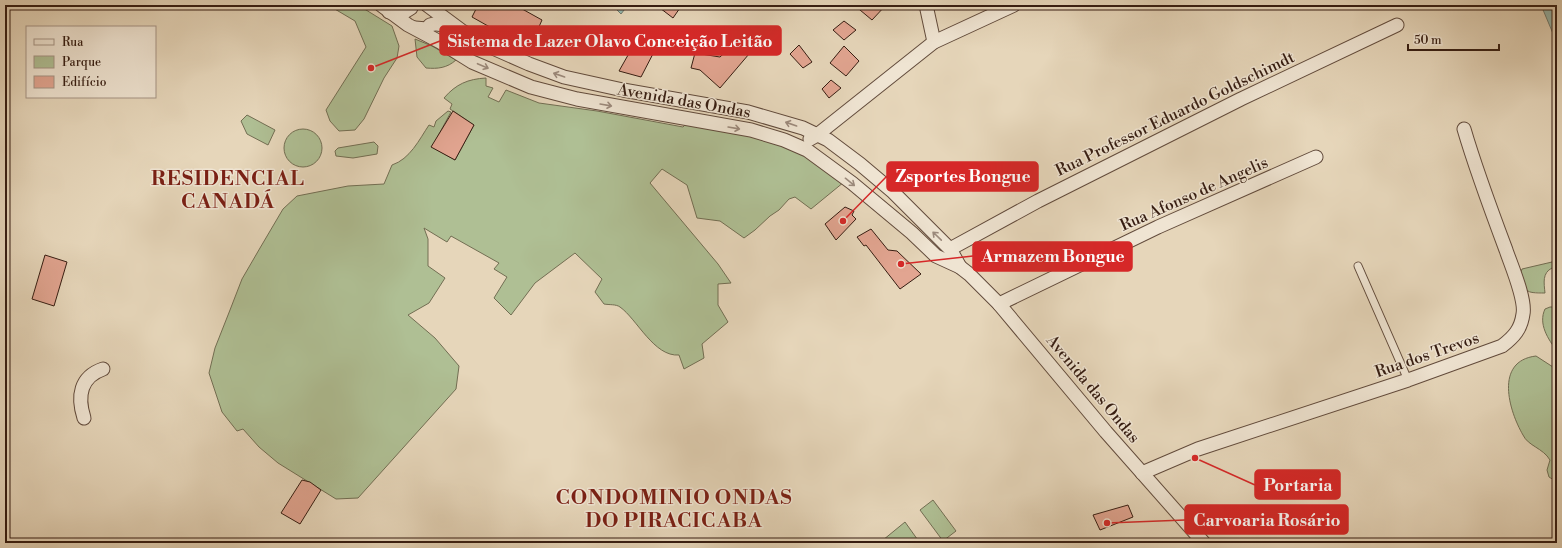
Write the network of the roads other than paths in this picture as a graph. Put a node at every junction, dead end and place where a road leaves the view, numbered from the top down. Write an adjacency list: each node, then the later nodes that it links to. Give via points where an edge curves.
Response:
1 (412, 5): 5 (street, via 403,13)
2 (427, 5): 8 (street, Avenida das Ondas, via 462,32)
3 (926, 5): 9 (street)
4 (1014, 5): 9 (street)
5 (385, 8): 6 (street, Avenida das Ondas)
6 (408, 25): 8 (street, via 427,30 430,25 440,24); 12 (street, Avenida das Ondas, one-way to 12, via 472,62 531,87 578,100 751,130)
7 (1397, 25): 18 (street, Rua Professor Eduardo Goldschimdt, via 1038,201)
8 (477, 40): 11 (street, Avenida das Ondas, one-way to 8, via 784,121 748,112 564,77)
9 (934, 42): 11 (street)
10 (1464, 130): 23 (street, Rua dos Trevos, via 1519,288 1524,313 1519,330 1502,346)
11 (817, 135): 12 (street); 14 (street, Avenida das Ondas, via 828,140 860,164)
12 (798, 146): 15 (street, Avenida das Ondas, one-way to 15, via 832,167)
13 (1316, 157): 21 (street, Rua Afonso de Angelis, via 1158,228)
14 (903, 202): 15 (street); 16 (street, Avenida das Ondas)
15 (888, 214): 17 (street, Avenida das Ondas)
16 (918, 218): 17 (street); 18 (street, Avenida das Ondas, one-way to 16)
17 (906, 228): 19 (street, Avenida das Ondas, via 936,256)
18 (950, 249): 19 (street, Avenida das Ondas)
19 (960, 266): 21 (street, Avenida das Ondas)
20 (1358, 266): 23 (lane)
21 (999, 304): 25 (street, Avenida das Ondas)
22 (103, 369): 24 (street, via 93,373 80,394)
23 (1408, 380): 25 (street, Rua dos Trevos, via 1198,449)
24 (84, 418)
25 (1142, 473): 26 (street, Avenida das Ondas)
26 (1200, 540)

